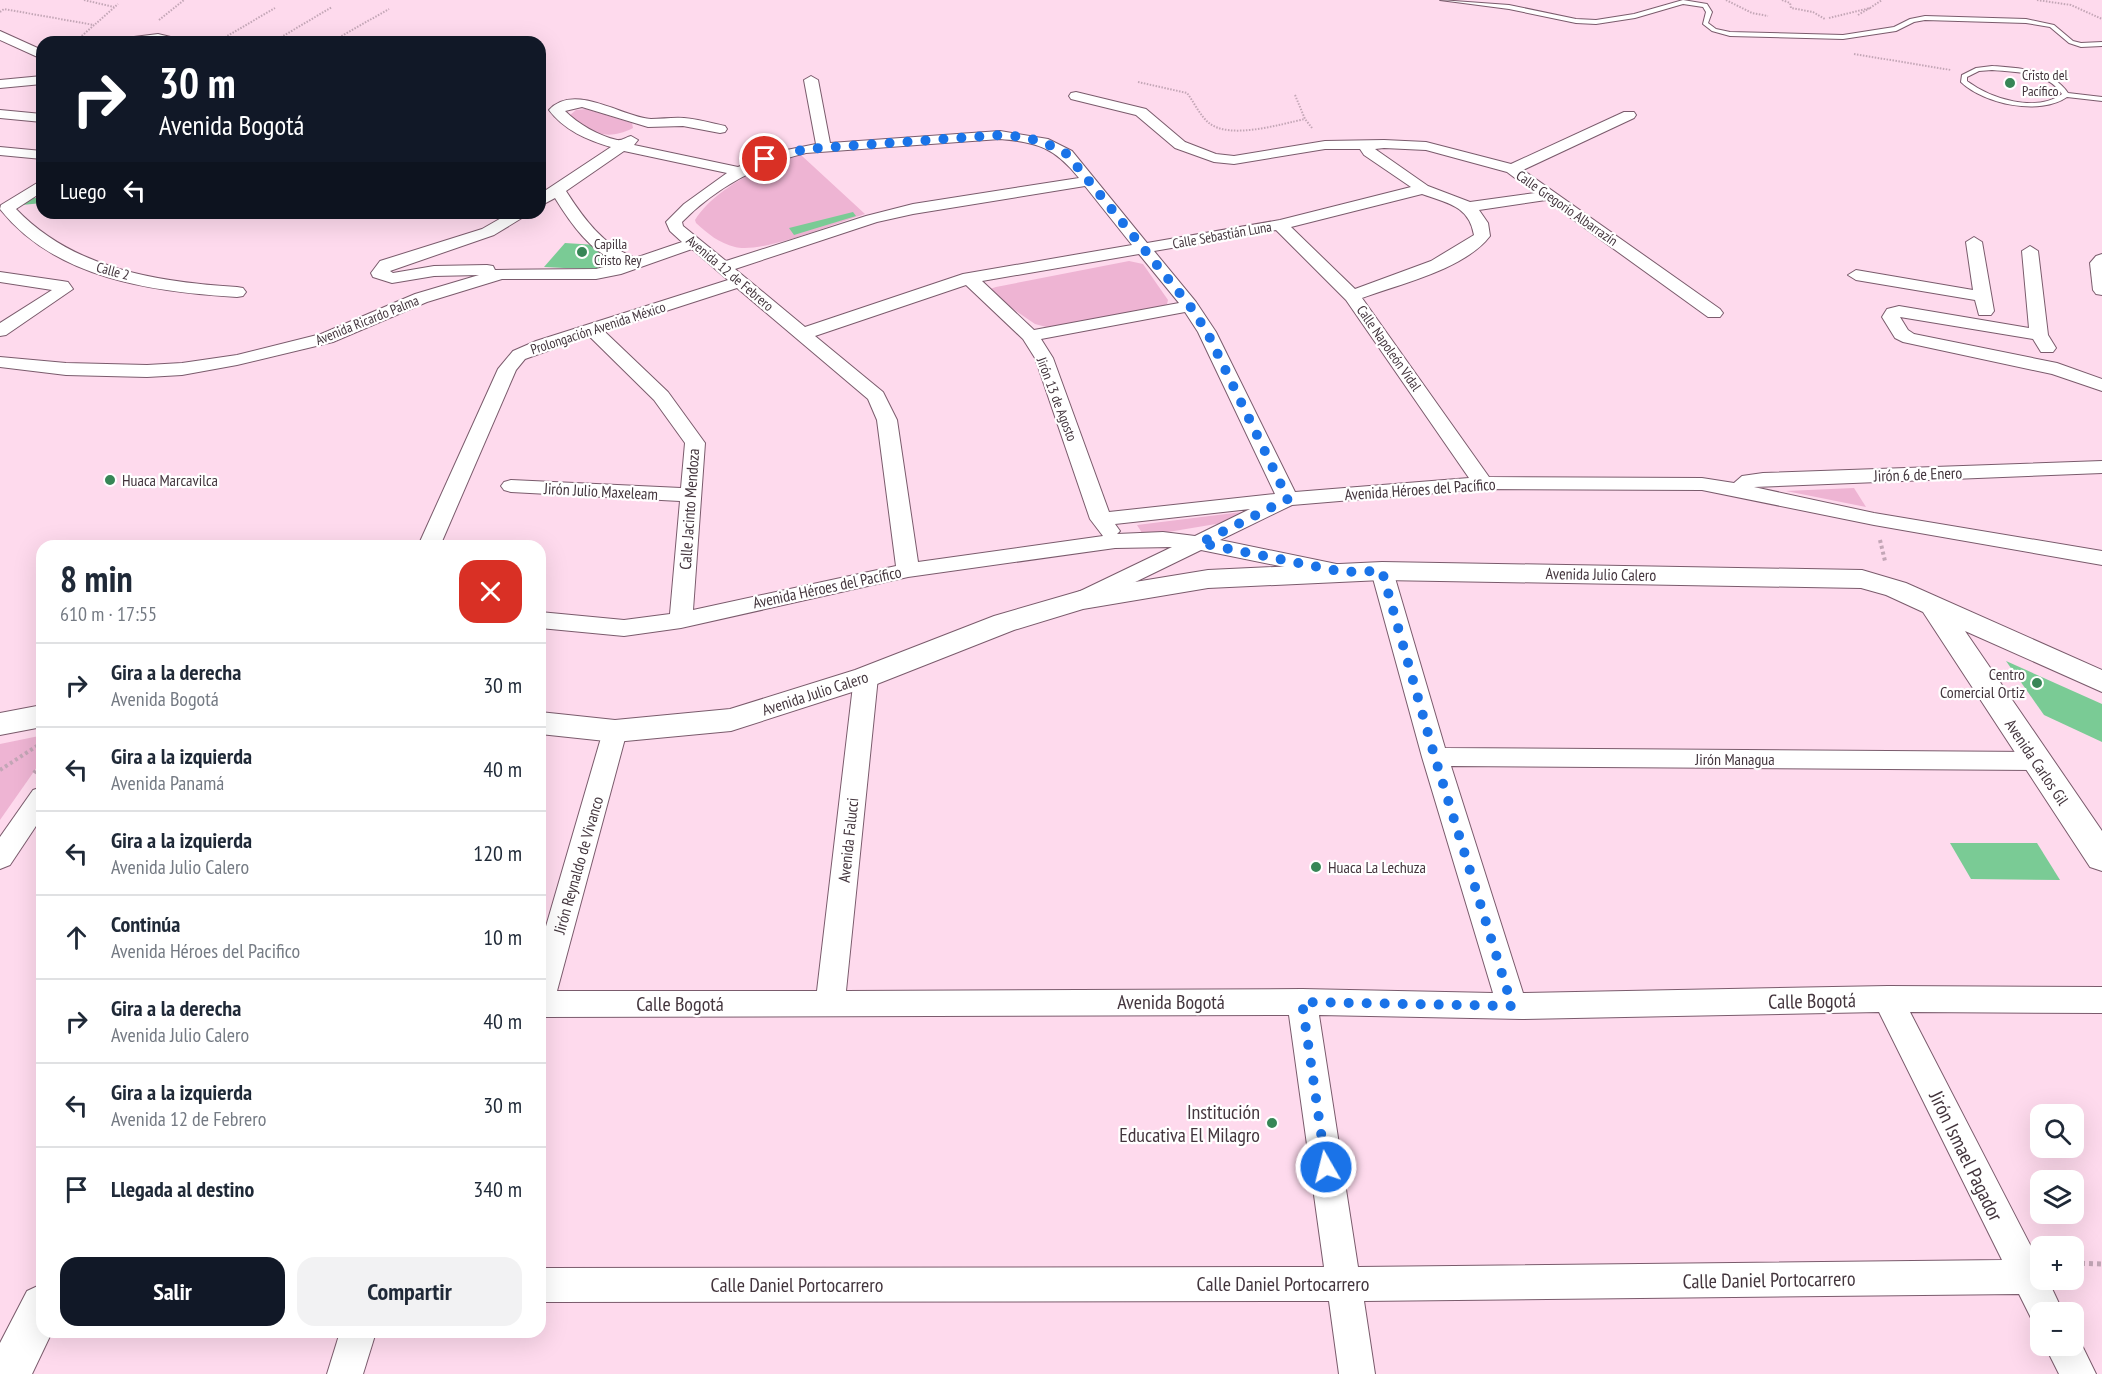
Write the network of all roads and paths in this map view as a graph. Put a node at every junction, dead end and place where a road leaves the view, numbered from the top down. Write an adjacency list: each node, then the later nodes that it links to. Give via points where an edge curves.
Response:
1 (84, 0): 8 (path)
2 (1443, 0): 24 (lane, via 1596,22 1683,2 1695,3 1705,5 1709,12 1706,22 1714,30 1730,34)
3 (1726, 0): 14 (path, via 1752,13)
4 (1782, 0): 16 (path, via 1790,3 1791,8)
5 (1882, 0): 11 (path)
6 (2037, 0): 17 (path, via 2082,8)
7 (118, 4): 8 (path)
8 (115, 7): 18 (path)
9 (332, 7): 22 (path)
10 (275, 8): 21 (path)
11 (1870, 8): 16 (path); 24 (path, via 1854,18)
12 (389, 9): 23 (path)
13 (0, 11): 18 (path)
14 (1771, 16)
15 (1814, 18): 16 (path)
16 (1825, 19)
17 (2102, 19)
18 (94, 25): 20 (path)
19 (1, 36): 26 (street)
20 (82, 36)
21 (227, 36)
22 (283, 36)
23 (342, 36)
24 (1843, 38): 25 (lane, via 1896,29 1925,18 2013,20 2052,26 2062,37 2082,45); 27 (path, via 1830,44 1862,56)
25 (2102, 45)
26 (36, 52)
27 (1968, 72): 33 (lane, via 1992,68 2026,72 2055,82); 33 (lane, via 1964,82 1993,98 2053,103)
28 (811, 80): 45 (street)
29 (36, 81): 31 (street)
30 (1138, 82): 39 (path, via 1188,93 1207,121 1220,128 1253,129)
31 (0, 84)
32 (1295, 95): 39 (path)
33 (2066, 95): 35 (lane)
34 (1076, 96): 43 (street, Calle Gregorio Albarrazín, via 1141,112 1180,146 1214,158 1253,158)
35 (2102, 99)
36 (0, 114): 38 (street)
37 (1629, 115): 48 (street)
38 (36, 117)
39 (1305, 119): 43 (path)
40 (648, 123): 41 (street, via 683,122); 44 (street, via 650,129); 44 (street, via 583,103 556,110 583,133)
41 (720, 129)
42 (1365, 144): 43 (street, Calle Gregorio Albarrazín); 48 (street, Calle Gregorio Albarrazín, via 1426,146); 53 (street, via 1369,152)
43 (1325, 145)
44 (622, 146): 49 (street); 52 (street)
45 (824, 148): 49 (street, Avenida 12 de Febrero, via 783,154); 50 (street, Avenida 12 de Febrero, via 1017,136 1048,143 1067,154)
46 (0, 151): 47 (street)
47 (36, 154)
48 (1512, 169): 54 (street, Calle Gregorio Albarrazín)
49 (737, 171): 61 (street, Avenida 12 de Febrero, via 674,222)
50 (1088, 181): 62 (street, Avenida 12 de Febrero); 66 (street, via 913,209)
51 (36, 188): 56 (street)
52 (557, 189): 55 (street); 65 (street, via 594,242)
53 (1423, 189): 57 (street); 59 (street, Calle Sebastián Luna)
54 (1550, 195): 57 (street); 77 (street, Calle Gregorio Albarrazín)
55 (546, 197)
56 (4, 207): 73 (street, Calle 2, via 41,240 96,267 178,286)
57 (1469, 207): 74 (street, via 1480,223 1482,236 1466,250)
58 (512, 219): 67 (street, via 489,232 386,265 379,273 392,278 465,269)
59 (1280, 225): 62 (street, Calle Sebastián Luna); 74 (street, Calle Napoleón Vidal)
60 (1974, 242): 75 (street)
61 (694, 243): 65 (street, Avenida Ricardo Palma); 66 (street, Avenida 12 de Febrero)
62 (1142, 249): 70 (street, Calle Sebastián Luna); 76 (street, Avenida 12 de Febrero)
63 (2030, 251): 82 (street)
64 (2102, 259): 72 (street, via 2098,263)
65 (634, 263): 67 (street, Avenida Ricardo Palma, via 596,274)
66 (724, 267): 71 (street, Avenida 12 de Febrero)
67 (501, 274): 84 (street, Avenida Ricardo Palma, via 422,298 327,338 237,360 147,371)
68 (1856, 275): 75 (street)
69 (0, 277): 80 (street, via 64,289)
70 (969, 278): 81 (street, Calle Sebastián Luna); 83 (street, Jirón 13 de Agosto)
71 (742, 281): 79 (street, Prolongación Avenida México); 81 (street, Avenida 12 de Febrero)
72 (2102, 290)
73 (237, 292)
74 (1352, 296): 88 (street, Calle Napoleón Vidal)
75 (1981, 296): 78 (street)
76 (1190, 306): 83 (street); 92 (street, Avenida 12 de Febrero, via 1207,332)
77 (1714, 313)
78 (1988, 326): 82 (street); 85 (street, via 1899,311 1891,317 1901,334 1909,338)
79 (592, 329): 91 (street, Calle Jacinto Mendoza, via 657,389 683,422 695,443); 95 (street, Prolongación Avenida México, via 519,355 507,369)
80 (0, 331)
81 (803, 334): 99 (street, Avenida 12 de Febrero, via 876,396 887,420)
82 (2039, 335): 85 (street)
83 (1030, 336): 93 (street, Jirón 13 de Agosto, via 1044,358)
84 (0, 362)
85 (2057, 369): 86 (street)
86 (2098, 379)
87 (2102, 467): 90 (street, Jirón 6 de Enero, via 1763,479 1749,480)
88 (1483, 483): 90 (street, Avenida Héroes del Pacífico, via 1702,484); 92 (street, Avenida Héroes del Pacífico)
89 (511, 486): 91 (street, Jirón Julio Maxeleam)
90 (1739, 489): 98 (street, Avenida Héroes del Pacífico, via 1874,519)
91 (692, 495): 105 (street, Calle Jacinto Mendoza)
92 (1288, 499): 93 (street, Avenida Héroes del Pacífico); 97 (street, Avenida Julio Calero)
93 (1101, 519): 96 (street, Jirón 13 de Agosto)
94 (1879, 537): 100 (path)
95 (432, 540)
96 (1115, 541): 97 (street, Avenida Héroes del Pacífico, via 1163,539); 99 (street, Avenida Héroes del Pacífico)
97 (1200, 543): 102 (street, Avenida Héroes del Pacífico); 103 (street, Avenida Julio Calero)
98 (2102, 558)
99 (908, 570): 105 (street, Avenida Héroes del Pacífico)
100 (1888, 570)
101 (1382, 571): 102 (street, Avenida Julio Calero); 104 (street, Avenida Julio Calero, via 1862,579); 114 (street)
102 (1343, 572): 103 (street, Avenida Julio Calero, via 1208,579)
103 (1080, 600): 107 (street, Avenida Julio Calero, via 1004,623)
104 (1934, 606): 108 (street, Avenida Julio Calero); 115 (street, Avenida Carlos Gil)
105 (681, 620): 106 (street, Avenida Héroes del Pacífico, via 624,628)
106 (546, 621)
107 (866, 677): 112 (street, Avenida Julio Calero, via 731,720); 125 (street, Avenida Falucci)
108 (2102, 682)
109 (36, 717): 110 (street)
110 (0, 724)
111 (546, 724): 112 (street, Avenida Julio Calero)
112 (615, 731): 121 (street, Jirón Reynaldo de Vivanco)
113 (36, 747): 116 (path)
114 (1435, 758): 115 (street, Jirón Managua); 127 (street)
115 (2035, 761): 118 (street, Avenida Carlos Gil)
116 (0, 770)
117 (36, 806): 119 (street)
118 (2093, 835): 120 (street, Avenida Carlos Gil)
119 (0, 858)
120 (2102, 858)
121 (546, 977)
122 (1888, 999): 123 (street, Calle Bogotá); 127 (street, Calle Bogotá); 130 (street, Jirón Ismael Pagador)
123 (2102, 1000)
124 (1302, 1002): 125 (street, Avenida Bogotá); 127 (street, Avenida Bogotá); 131 (street)
125 (825, 1003): 126 (street, Calle Bogotá)
126 (546, 1004)
127 (1517, 1006)
128 (2084, 1263): 129 (path)
129 (2102, 1264)
130 (2027, 1277): 131 (street, Calle Daniel Portocarrero); 133 (street, Jirón Ismael Pagador)
131 (1343, 1284): 132 (street, Calle Daniel Portocarrero); 139 (street)
132 (546, 1285)
133 (2041, 1302)
134 (36, 1318): 137 (street)
135 (356, 1338): 138 (street)
136 (2068, 1356): 140 (street)
137 (8, 1374)
138 (345, 1374)
139 (1357, 1374)
140 (2078, 1374)

